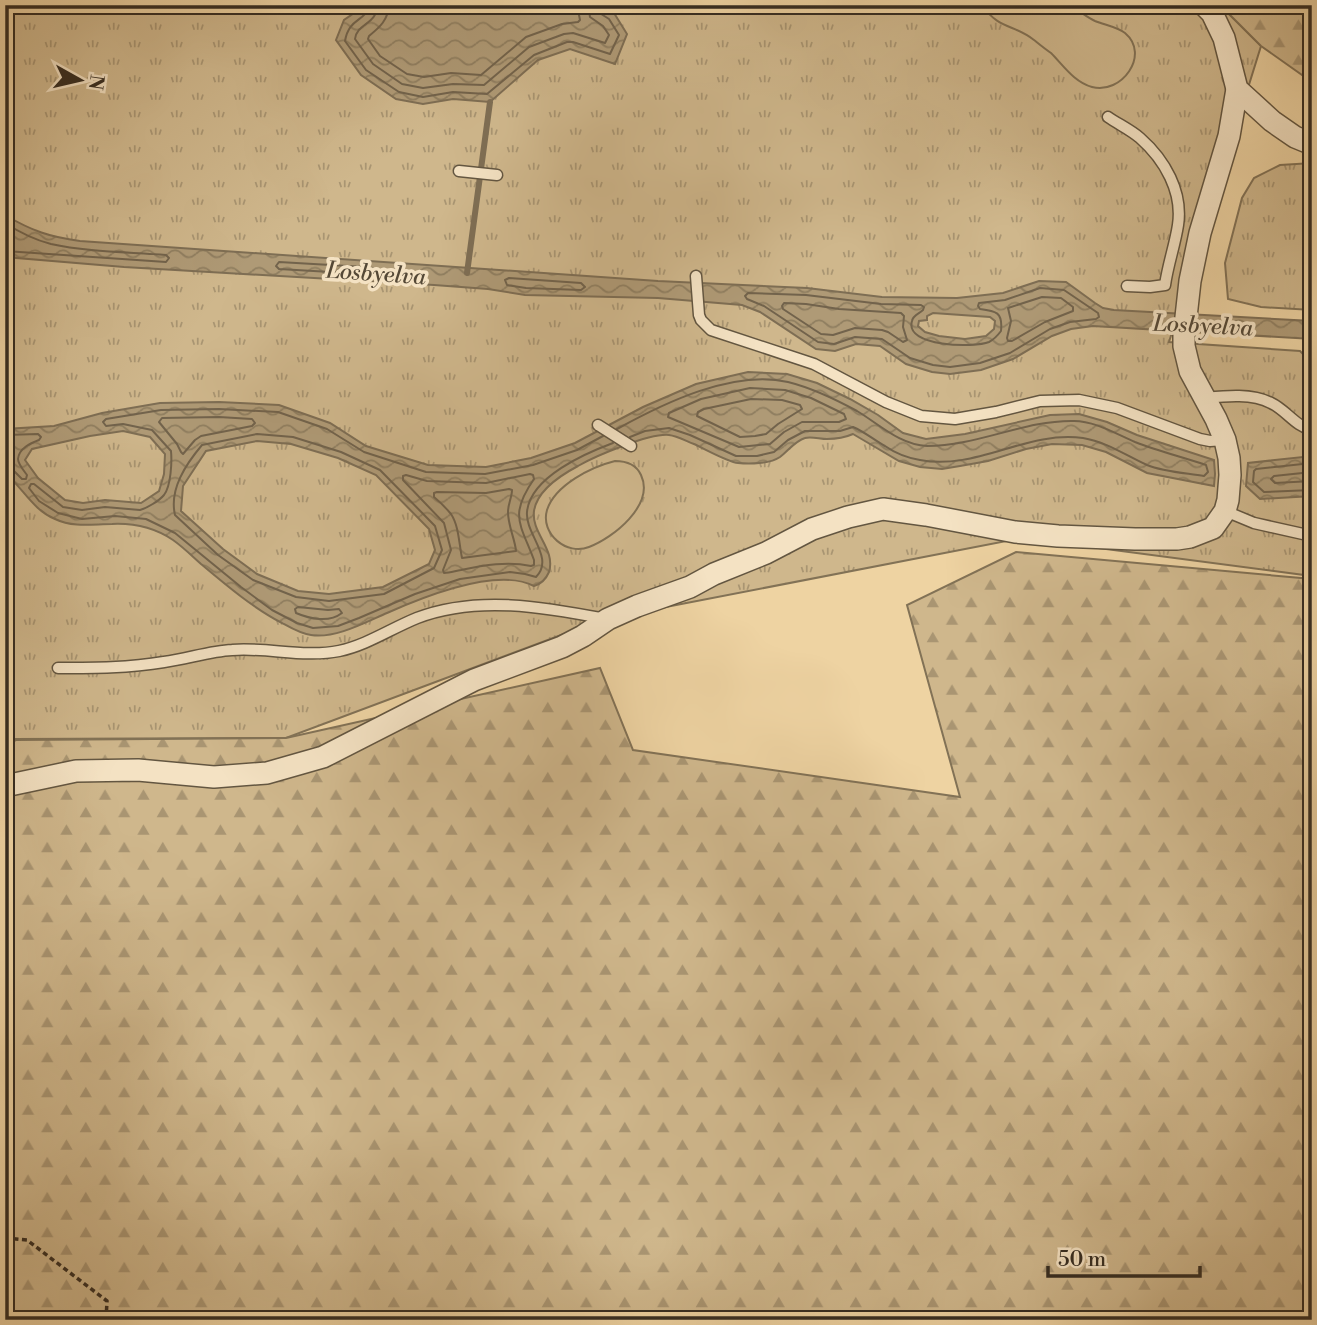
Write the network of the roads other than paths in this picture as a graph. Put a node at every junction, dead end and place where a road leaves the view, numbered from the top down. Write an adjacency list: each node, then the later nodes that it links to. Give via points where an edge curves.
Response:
1 (1204, 5): 2 (street, via 1224,38)
2 (1237, 89): 4 (street, via 1272,121); 8 (street)
3 (1108, 117): 9 (lane, via 1140,138 1174,184 1178,225)
4 (1312, 144)
5 (459, 171): 6 (lane)
6 (497, 175)
7 (695, 276): 14 (lane, via 697,309 711,330 814,364 921,416 955,419 1040,401 1079,400 1117,408 1200,439)
8 (1190, 281): 9 (lane); 11 (street, via 1184,346)
9 (1165, 285): 10 (lane)
10 (1127, 286)
11 (1205, 398): 13 (lane, via 1257,398); 14 (street)
12 (598, 425): 15 (lane)
13 (1312, 430)
14 (1225, 440): 16 (street, via 1230,475)
15 (631, 446)
16 (1225, 511): 17 (lane, via 1254,523); 18 (street, via 1213,528 1190,537 1135,539 1015,532 883,509 812,528 766,553)
17 (1312, 536)
18 (608, 619): 19 (lane, via 548,608 454,608 417,618 337,652 231,650 118,668); 20 (street, via 562,647 474,680 323,757 267,773 214,777 138,770 76,771)
19 (58, 668)
20 (5, 786)

